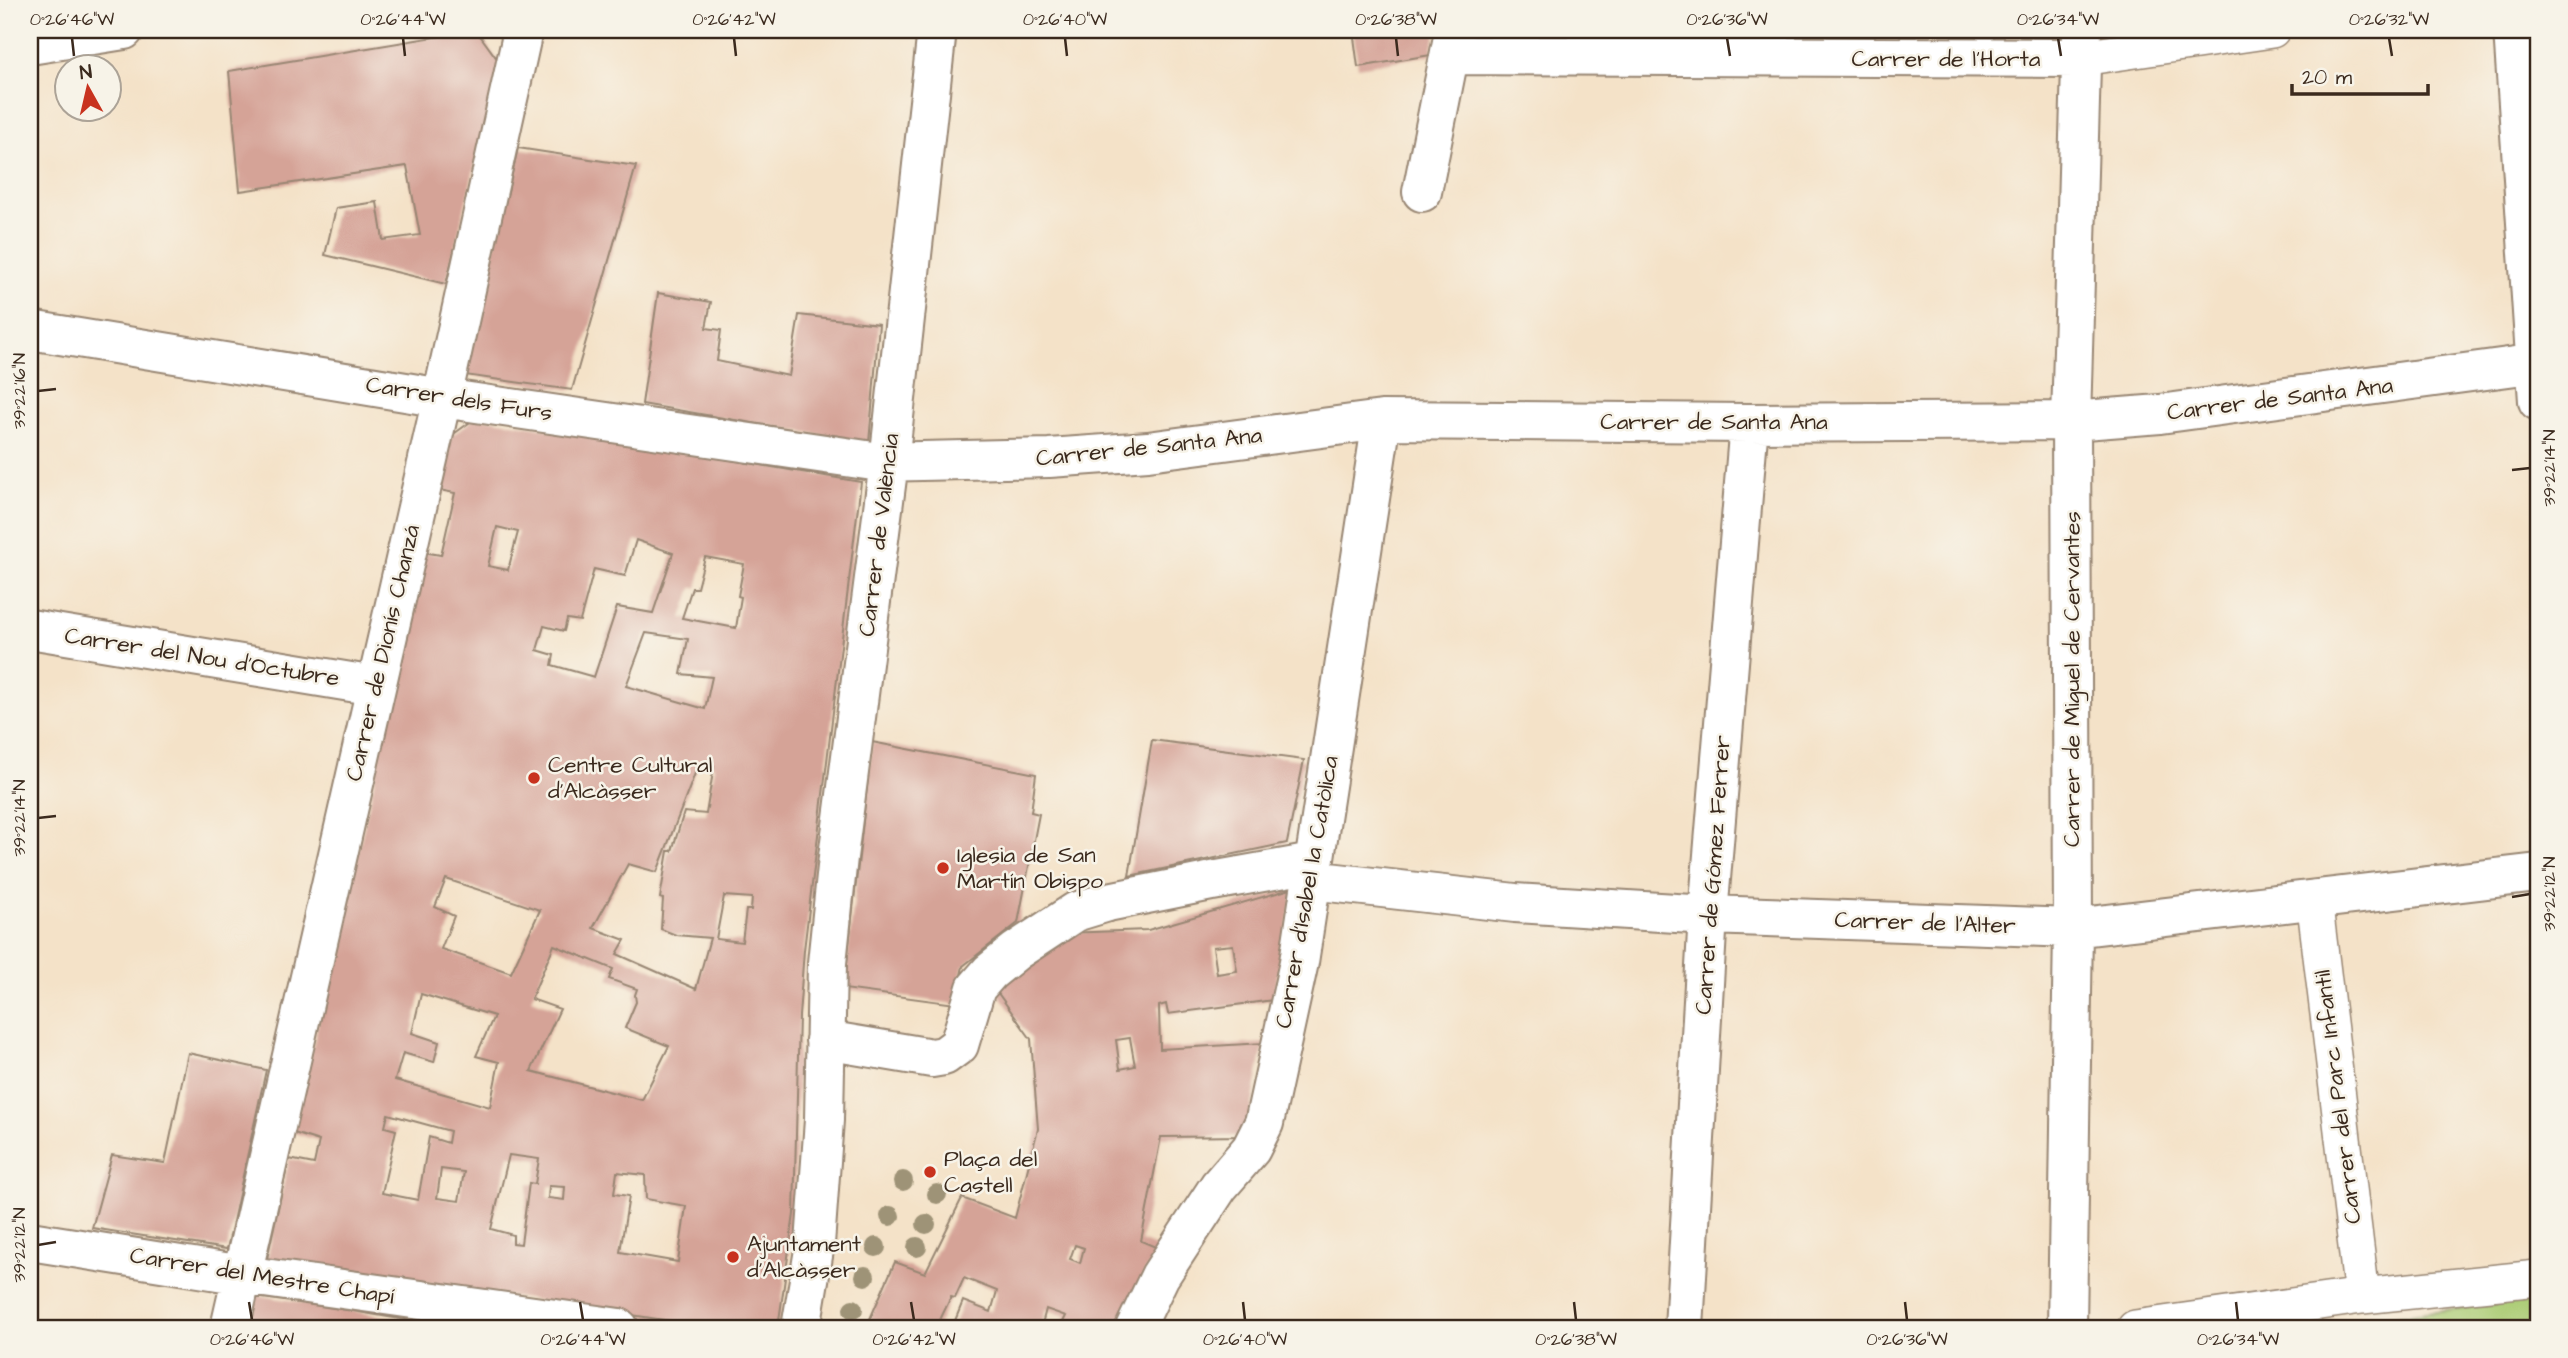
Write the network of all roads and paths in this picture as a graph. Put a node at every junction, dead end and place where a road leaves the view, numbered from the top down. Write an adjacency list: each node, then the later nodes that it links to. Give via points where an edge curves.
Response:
1 (124, 30): 8 (street)
2 (520, 30): 12 (street, Carrer de Dionís Chanzá)
3 (937, 30): 17 (street, Carrer de València)
4 (2273, 30): 7 (street, Carrer de l'Horta)
5 (2513, 30): 11 (street)
6 (1452, 42): 7 (street, Carrer de l'Horta); 9 (street, Carrer de l'Horta)
7 (2081, 44): 15 (street, Carrer de Miguel de Cervantes)
8 (30, 45)
9 (1422, 192)
10 (30, 330): 12 (street, Carrer dels Furs)
11 (2537, 363): 13 (street); 15 (street, Carrer de Santa Ana, via 2173,413)
12 (442, 398): 17 (street, Carrer dels Furs); 19 (street, Carrer de Dionís Chanzá)
13 (2538, 401)
14 (1382, 420): 16 (street, Carrer de Santa Ana); 17 (street, Carrer de Santa Ana, via 1148,451); 20 (street, Carrer d'Isabel la Catòlica)
15 (2071, 421): 16 (street, Carrer de Santa Ana); 24 (street, Carrer de Miguel de Cervantes)
16 (1749, 423): 23 (street, Carrer de Gómez Ferrer)
17 (889, 462): 25 (street, Carrer de València, via 838,857)
18 (30, 629): 19 (street, Carrer del Nou d'Octubre)
19 (375, 686): 27 (street, Carrer de Dionís Chanzá)
20 (1312, 872): 23 (street, Carrer de l'Alter, via 1515,903); 25 (street, Carrer de l'Alter, via 1186,886 1075,912 1016,951 984,979 976,988 959,1045 944,1056 932,1058); 34 (street, Carrer d'Isabel la Catòlica, via 1299,962 1264,1123 1251,1149 1219,1186 1160,1276)
21 (2538, 873): 22 (street, Carrer de l'Alter)
22 (2314, 898): 24 (street, Carrer de l'Alter); 29 (street, Carrer del Parc Infantil)
23 (1708, 915): 24 (street, Carrer de l'Alter); 35 (street, Carrer de Gómez Ferrer)
24 (2073, 928): 36 (street, Carrer de Miguel de Cervantes)
25 (825, 1040): 33 (street, via 815,1244)
26 (30, 1241): 27 (street, Carrer del Mestre Chapí)
27 (243, 1275): 30 (street, Carrer del Mestre Chapí); 31 (street, Carrer de Dionís Chanzá)
28 (2538, 1278): 29 (street)
29 (2362, 1296): 37 (street)
30 (544, 1323): 32 (street, Carrer del Mestre Chapí)
31 (230, 1328)
32 (620, 1328)
33 (801, 1328)
34 (1135, 1328)
35 (1684, 1328)
36 (2067, 1328)
37 (2135, 1328)

